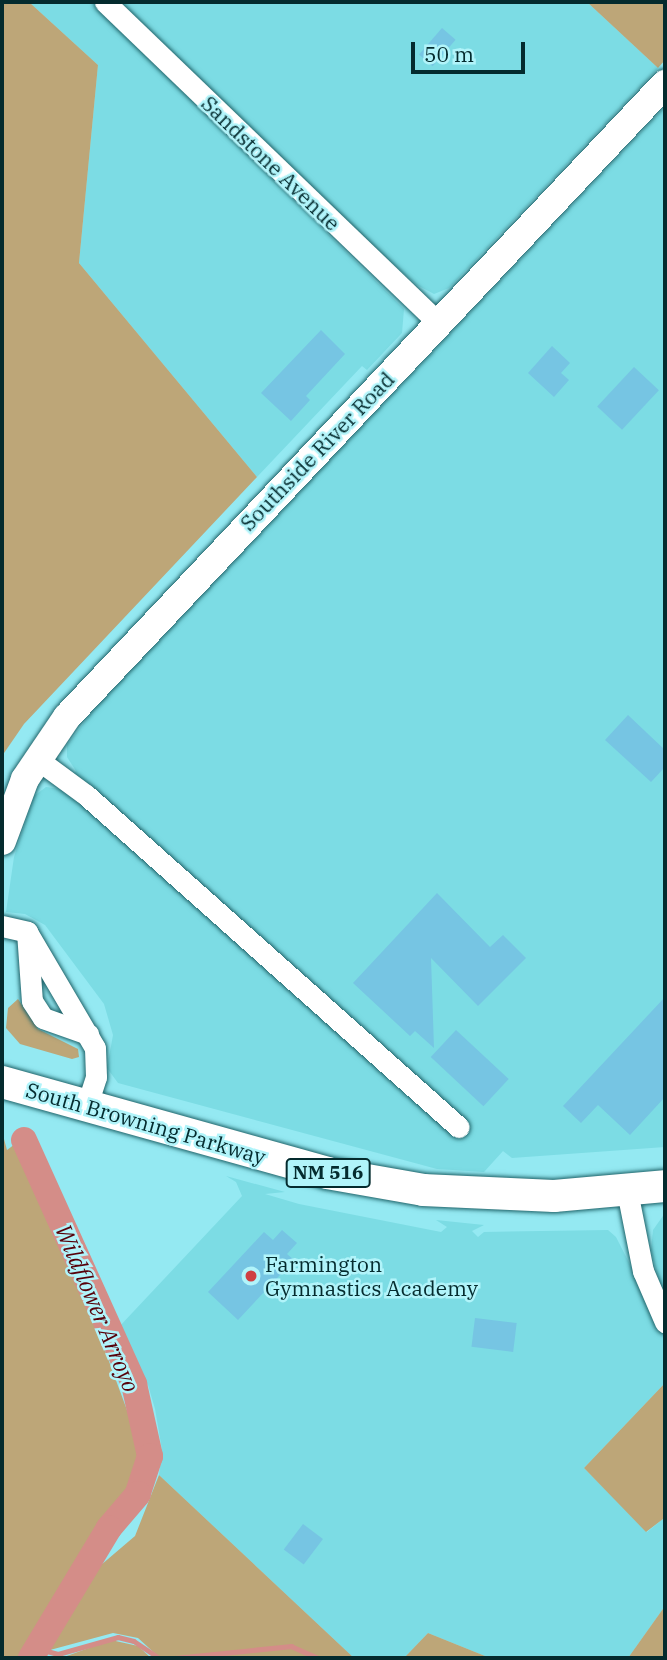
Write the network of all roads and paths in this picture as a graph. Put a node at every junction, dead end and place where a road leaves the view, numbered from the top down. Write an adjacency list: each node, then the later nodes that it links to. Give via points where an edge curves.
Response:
1 (105, 2): 3 (street, Sandstone Avenue)
2 (665, 84): 3 (main road, Southside River Road)
3 (439, 323): 4 (main road, Southside River Road, via 120,657)
4 (37, 759): 5 (main road, Southside River Road, via 13,806); 12 (street, via 86,795)
5 (2, 841)
6 (2, 926): 7 (street)
7 (27, 932): 8 (street); 8 (street, via 32,1000 43,1018)
8 (88, 1034): 10 (street, via 95,1048 96,1077)
9 (2, 1082): 10 (highway, South Browning Parkway / NM 516)
10 (75, 1104): 11 (highway, via 38,1100); 14 (highway, South Browning Parkway / NM 516, via 327,1173 423,1190 554,1196)
11 (2, 1109)
12 (458, 1127)
13 (665, 1186): 14 (highway, South Browning Parkway / NM 516)
14 (628, 1191): 15 (street, via 643,1271)
15 (665, 1322)

